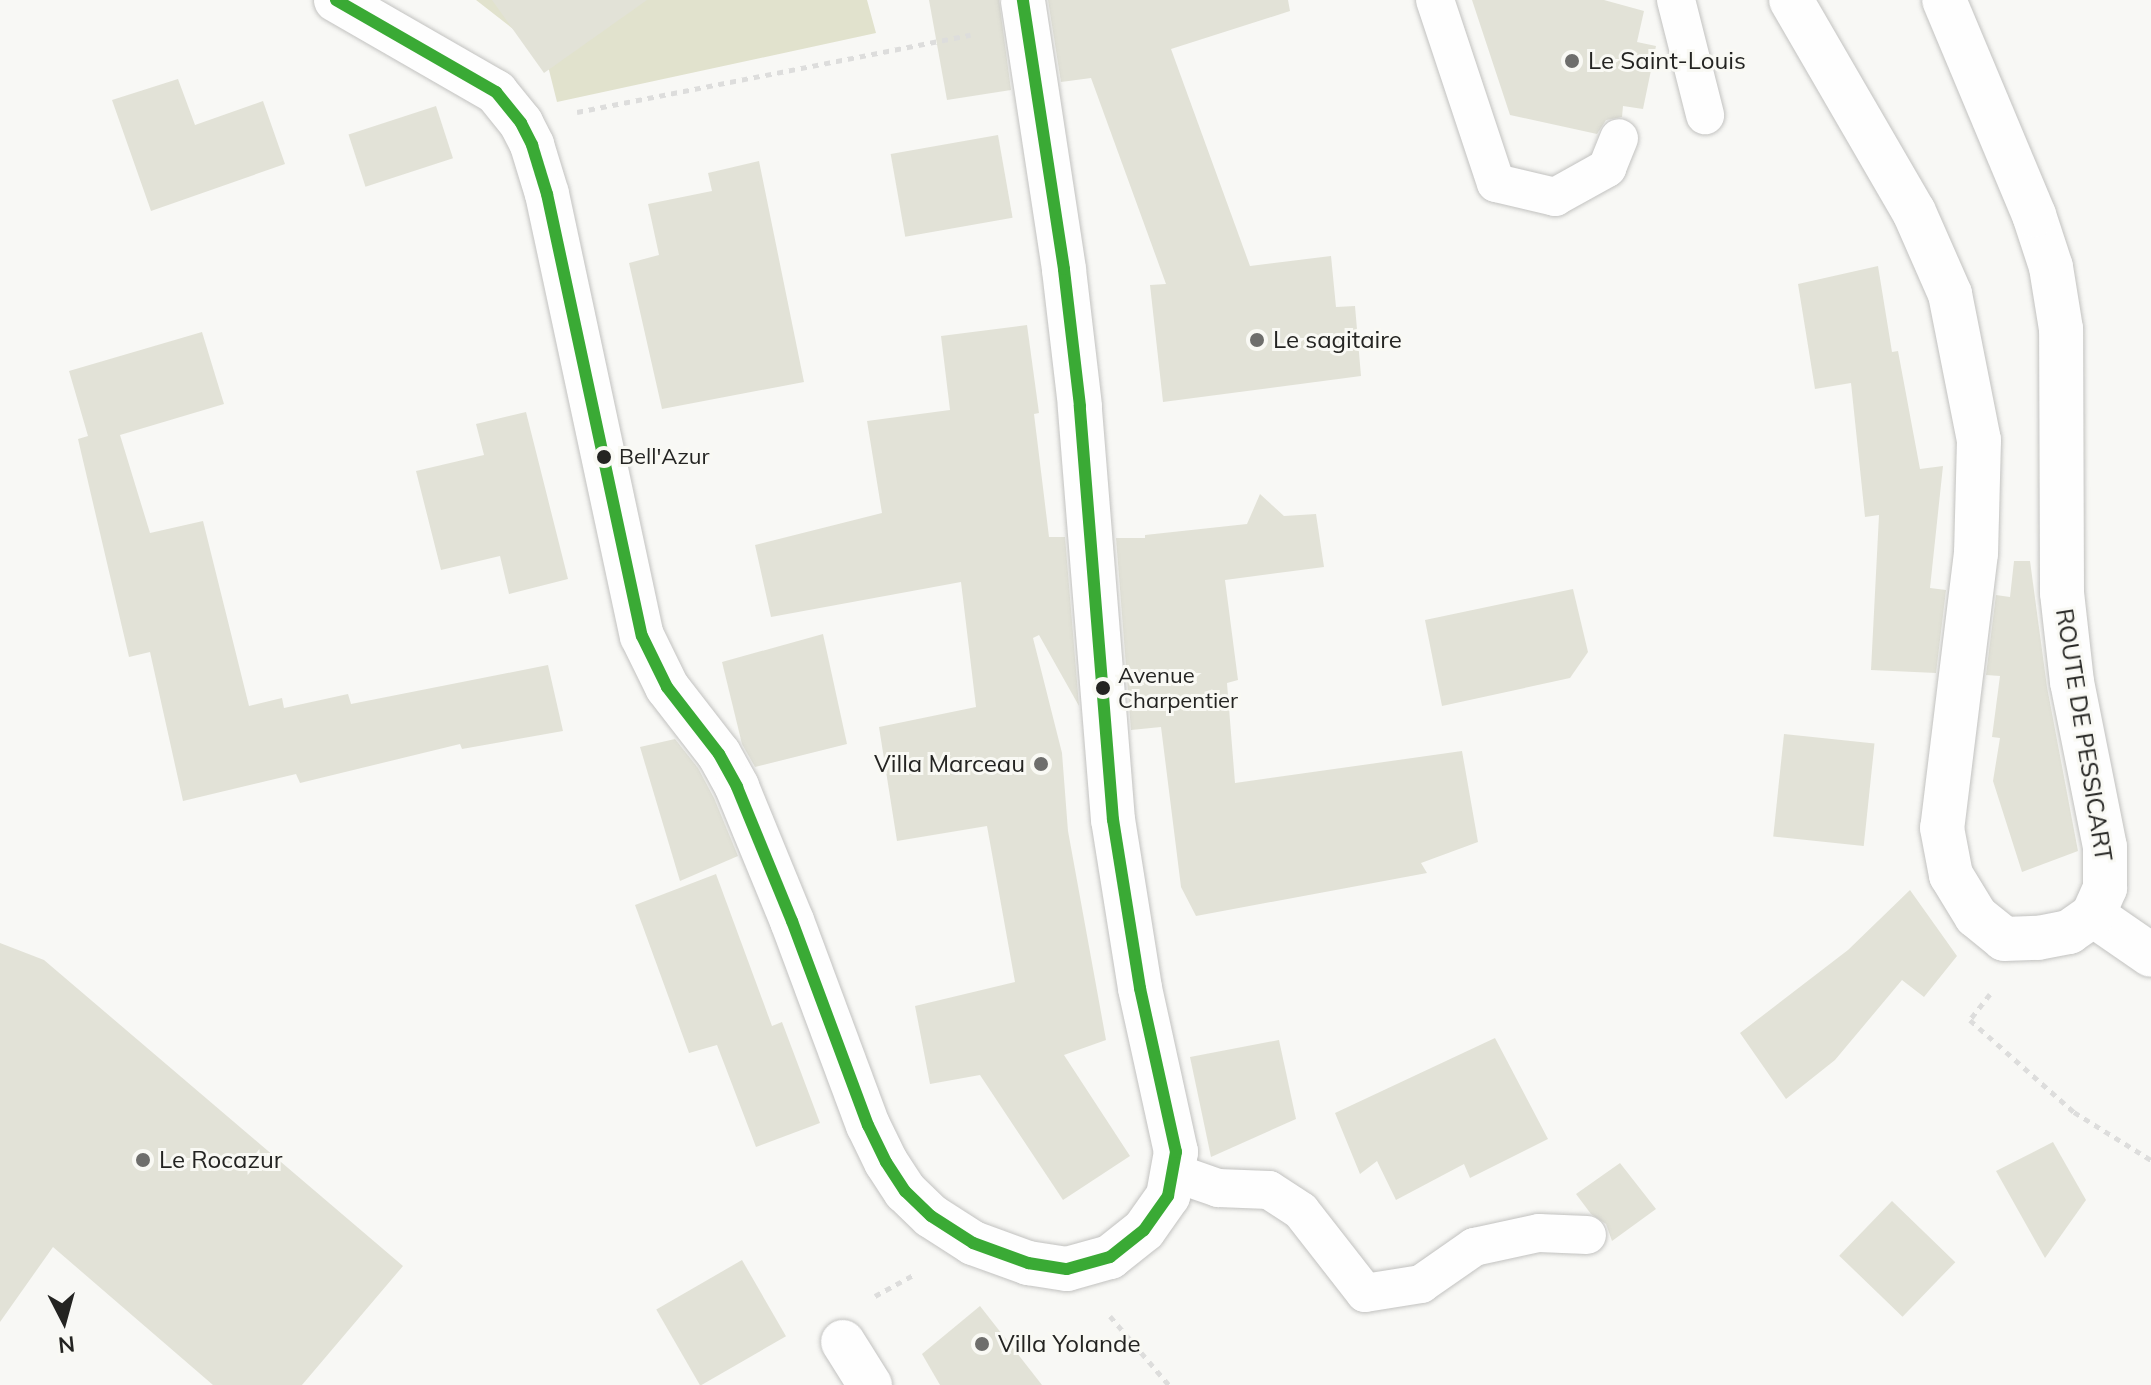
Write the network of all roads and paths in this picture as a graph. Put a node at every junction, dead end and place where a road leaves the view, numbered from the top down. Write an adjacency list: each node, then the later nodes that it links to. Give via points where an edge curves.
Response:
1 (336, 0): 8 (street, via 496,92)
2 (1435, 0): 9 (lane, via 1496,183 1555,197 1607,168)
3 (1676, 0): 7 (lane)
4 (1791, 0): 11 (street, via 1914,212 1950,294 1957,324 1979,440 1976,553 1942,828 1951,875 1976,916)
5 (1944, 0): 10 (street, ROUTE DE PESSICART, via 2051,267 2061,329 2062,593 2072,682 2105,847 2105,888)
6 (1026, 12): 8 (path); 14 (street, via 1080,406 1113,820 1140,988 1174,1133)
7 (1705, 115)
8 (521, 123): 16 (street, via 547,194 642,636 667,687 719,754 737,787 886,1162 922,1207)
9 (1619, 138)
10 (2093, 915): 11 (street, via 2069,932); 12 (street)
11 (2004, 939): 13 (path, via 1993,990 1970,1020 2074,1112)
12 (2151, 955)
13 (2151, 1160)
14 (1175, 1173): 15 (lane, via 1218,1188 1269,1190 1301,1211 1365,1293 1421,1284 1474,1247 1539,1233); 17 (street, via 1158,1214 1127,1246)
15 (1587, 1235)
16 (973, 1243): 17 (street, via 1028,1263); 18 (path, via 854,1308 865,1331)
17 (1067, 1269): 20 (path)
18 (843, 1342): 19 (street)
19 (870, 1385)
20 (1169, 1385)

